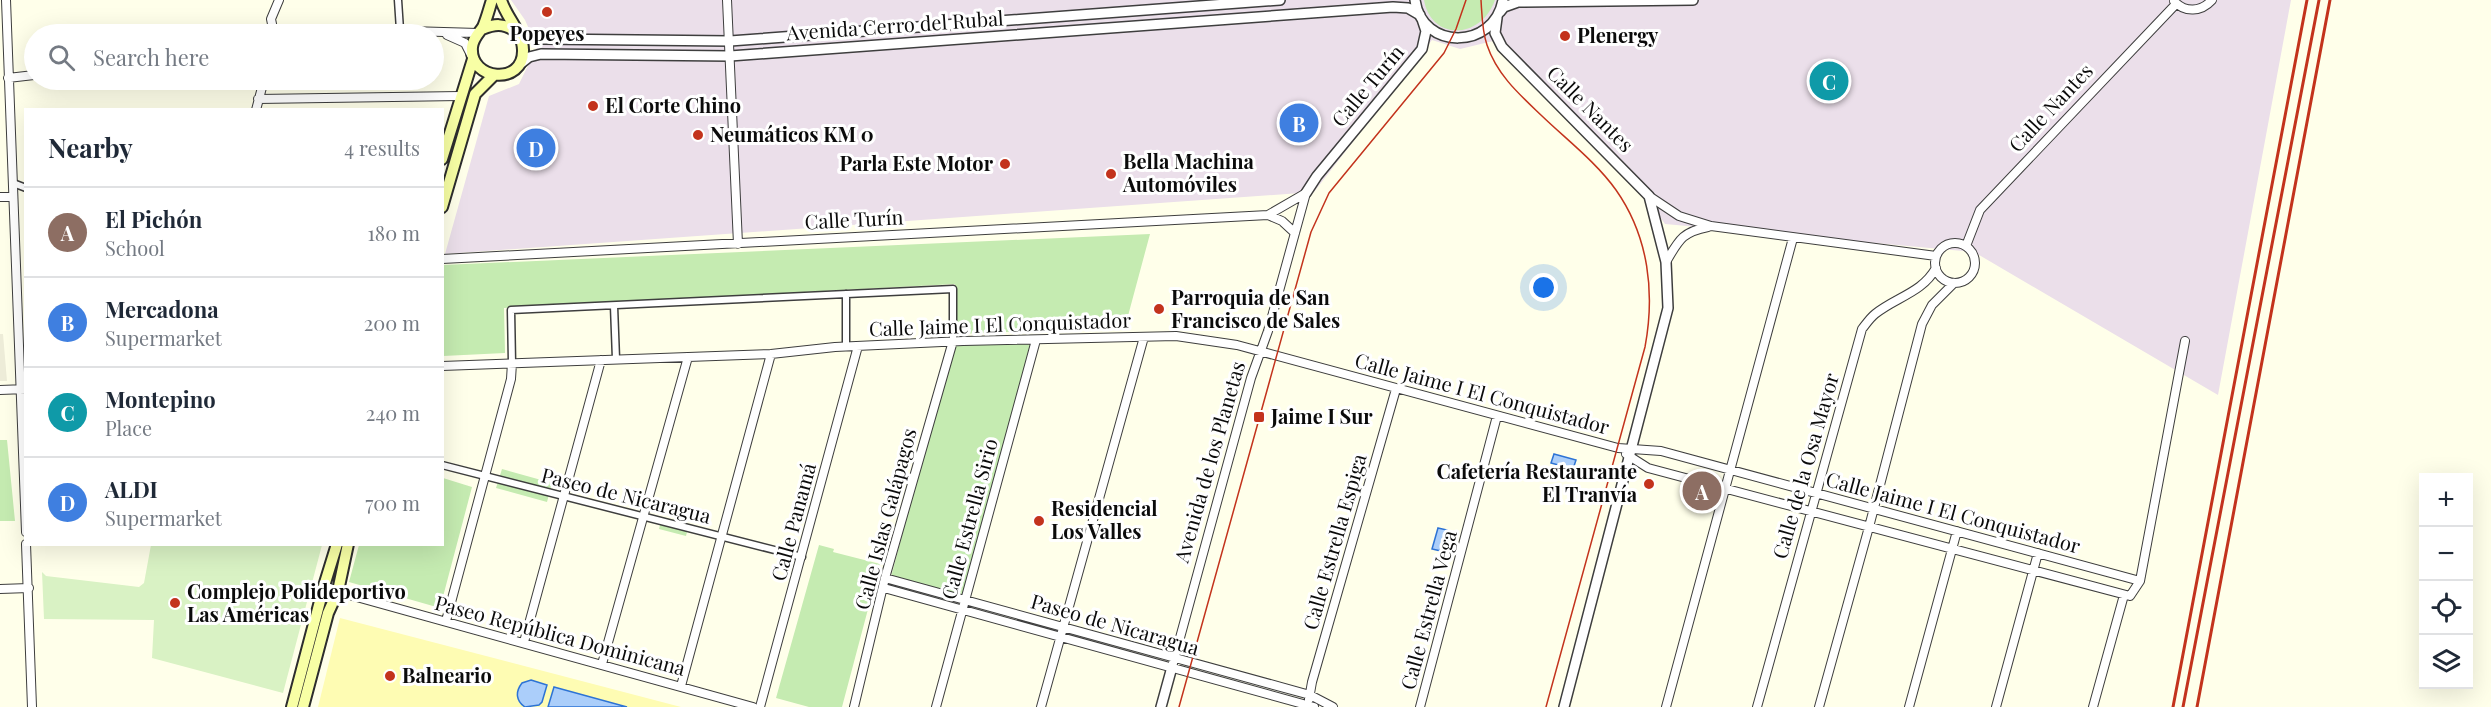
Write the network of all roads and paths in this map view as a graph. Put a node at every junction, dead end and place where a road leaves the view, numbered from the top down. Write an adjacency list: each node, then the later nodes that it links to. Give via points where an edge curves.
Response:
1 (6, 0): 24 (street)
2 (279, 0): 15 (street)
3 (398, 0): 16 (street)
4 (492, 0): 17 (main road)
5 (501, 0): 20 (main road)
6 (727, 0): 21 (street)
7 (1280, 0): 21 (street, Avenida Cerro del Rubal)
8 (1415, 0): 14 (street, Calle Turín)
9 (1503, 0): 13 (street)
10 (1693, 0): 13 (street, via 1518,2)
11 (2212, 0): 12 (street, via 2192,10)
12 (2175, 2): 46 (street, Calle Nantes, via 1980,210)
13 (1498, 15): 14 (street, Avenida Cerro del Rubal, via 1483,32 1466,39 1437,33); 37 (street, Calle Nantes, via 1495,33 1502,46)
14 (1421, 17): 22 (street, Avenida Cerro del Rubal, via 1408,8 1393,7); 36 (street, Calle Turín, via 1426,31 1422,49)
15 (272, 24)
16 (400, 24)
17 (480, 31): 18 (street); 20 (main road, via 494,24); 23 (main road, via 473,41)
18 (444, 33)
19 (444, 33): 23 (street, via 465,43)
20 (518, 34): 21 (street, Avenida Cerro del Rubal, via 542,39); 25 (main road, via 524,53)
21 (730, 40): 22 (street)
22 (730, 56): 25 (street, Avenida Cerro del Rubal, via 541,54 529,57); 45 (street)
23 (473, 58): 27 (main road, via 482,71); 30 (main road)
24 (3, 64): 28 (street)
25 (518, 67): 27 (main road)
26 (24, 76): 28 (street)
27 (493, 76): 40 (main road, via 474,94)
28 (8, 78): 34 (street)
29 (261, 90): 31 (street)
30 (460, 96): 31 (street); 33 (main road)
31 (258, 99): 32 (street)
32 (256, 108)
33 (444, 152)
34 (13, 183): 35 (street); 39 (street)
35 (24, 187)
36 (1305, 193): 41 (street, Calle Turín); 43 (street, Avenida de los Planetas)
37 (1649, 195): 42 (street, Calle Nantes, via 1678,216); 49 (street)
38 (0, 197): 39 (street)
39 (13, 197): 67 (street)
40 (444, 200)
41 (1268, 215): 43 (street, via 1282,221); 45 (street, Calle Turín)
42 (1711, 226): 44 (street, Calle Nantes); 49 (street, Calle Nantes, via 1683,236)
43 (1294, 233): 60 (street, Avenida de los Planetas)
44 (1793, 238): 47 (street, Calle Nantes); 74 (street)
45 (738, 244): 48 (street, Calle Turín)
46 (1966, 246): 47 (street, via 1949,244); 51 (street, via 1974,257 1973,270 1967,279)
47 (1936, 256): 50 (street)
48 (444, 259)
49 (1666, 262): 71 (street, via 1668,308)
50 (1936, 268): 51 (street, via 1944,279); 77 (street, Calle de la Osa Mayor, via 1930,279 1912,294 1873,315 1862,329)
51 (1954, 283): 79 (street, via 1932,305 1922,324)
52 (846, 294): 53 (street); 56 (street, via 953,289); 58 (street)
53 (614, 306): 63 (street); 65 (street, via 511,310)
54 (1144, 337): 55 (street, Calle Jaime I El Conquistador); 60 (street, Calle Jaime I El Conquistador, via 1176,336); 103 (street)
55 (1036, 339): 56 (street, Calle Jaime I El Conquistador); 100 (street, Calle Estrella Sirio)
56 (953, 341): 59 (street, Calle Jaime I El Conquistador); 92 (street, Calle Islas Galápagos)
57 (2185, 341): 93 (street)
58 (846, 346): 59 (street, Calle Jaime I El Conquistador); 61 (street, Calle Jaime I El Conquistador)
59 (858, 346): 90 (street, Calle Panamá)
60 (1262, 352): 68 (street, Calle Jaime I El Conquistador); 105 (street, Avenida de los Planetas, via 1251,378)
61 (771, 354): 62 (street, Calle Jaime I El Conquistador); 84 (street)
62 (688, 357): 63 (street, Calle Jaime I El Conquistador); 81 (street)
63 (616, 359): 64 (street, Calle Jaime I El Conquistador)
64 (601, 360): 65 (street, Calle Jaime I El Conquistador); 78 (street)
65 (512, 363): 66 (street, Calle Jaime I El Conquistador); 75 (street)
66 (444, 366)
67 (22, 389): 69 (street); 72 (street)
68 (1396, 389): 70 (street, Calle Jaime I El Conquistador); 108 (street, Calle Estrella Espiga)
69 (0, 390)
70 (1497, 416): 71 (street, Calle Jaime I El Conquistador); 119 (street, Calle Estrella Vega)
71 (1632, 453): 74 (street, Calle Jaime I El Conquistador, via 1661,451); 76 (street, Calle Jaime I El Conquistador, via 1645,467); 120 (street)
72 (24, 460)
73 (444, 466): 75 (street, Paseo de Nicaragua)
74 (1731, 470): 76 (street); 77 (street, Calle Jaime I El Conquistador)
75 (486, 476): 78 (street, Paseo de Nicaragua); 102 (street)
76 (1726, 489): 80 (street, Calle Jaime I El Conquistador); 121 (street)
77 (1815, 493): 79 (street, Calle Jaime I El Conquistador); 80 (street, Calle de la Osa Mayor)
78 (565, 498): 81 (street, Paseo de Nicaragua); 104 (street)
79 (1874, 508): 82 (street); 83 (street, Calle Jaime I El Conquistador)
80 (1810, 511): 82 (street, Calle Jaime I El Conquistador); 122 (street, Calle de la Osa Mayor)
81 (643, 517): 84 (street, Paseo de Nicaragua); 106 (street)
82 (1869, 527): 88 (street, Calle Jaime I El Conquistador); 123 (street)
83 (1957, 531): 88 (street); 89 (street, Calle Jaime I El Conquistador)
84 (721, 537): 90 (street, Paseo de Nicaragua); 107 (street)
85 (26, 546): 95 (street)
86 (336, 546): 94 (main road)
87 (348, 546): 98 (main road)
88 (1953, 549): 91 (street, Calle Jaime I El Conquistador); 124 (street)
89 (2038, 553): 91 (street); 93 (street, Calle Jaime I El Conquistador)
90 (802, 557): 113 (street, Calle Panamá)
91 (2033, 570): 99 (street, Calle Jaime I El Conquistador); 125 (street)
92 (885, 578): 96 (street, Calle Islas Galápagos); 100 (street, Paseo de Nicaragua)
93 (2140, 580): 99 (street)
94 (324, 586): 98 (street, Paseo República Dominicana); 110 (main road)
95 (28, 588): 97 (street); 109 (street)
96 (884, 588): 101 (street, Paseo de Nicaragua); 114 (street, Calle Islas Galápagos)
97 (0, 589)
98 (338, 591): 102 (street, Paseo República Dominicana); 111 (main road, via 328,613)
99 (2127, 596): 126 (street)
100 (964, 600): 101 (street, Calle Estrella Sirio); 103 (street, Paseo de Nicaragua)
101 (962, 609): 103 (street, Paseo de Nicaragua); 115 (street, Calle Estrella Sirio)
102 (446, 621): 104 (street, Paseo República Dominicana)
103 (1062, 632): 105 (street, Paseo de Nicaragua); 116 (street)
104 (524, 642): 106 (street, Paseo República Dominicana)
105 (1174, 663): 108 (street, Paseo de Nicaragua); 117 (street, Avenida de los Planetas)
106 (602, 664): 107 (street, Paseo República Dominicana)
107 (681, 686): 112 (street, Paseo República Dominicana)
108 (1311, 702): 118 (street, Paseo de Nicaragua)
109 (32, 707)
110 (292, 707)
111 (303, 707)
112 (753, 707)
113 (760, 707)
114 (854, 707)
115 (936, 707)
116 (1041, 707)
117 (1161, 707)
118 (1334, 707)
119 (1420, 707)
120 (1564, 707)
121 (1665, 707)
122 (1757, 707)
123 (1819, 707)
124 (1909, 707)
125 (1996, 707)
126 (2093, 707)

